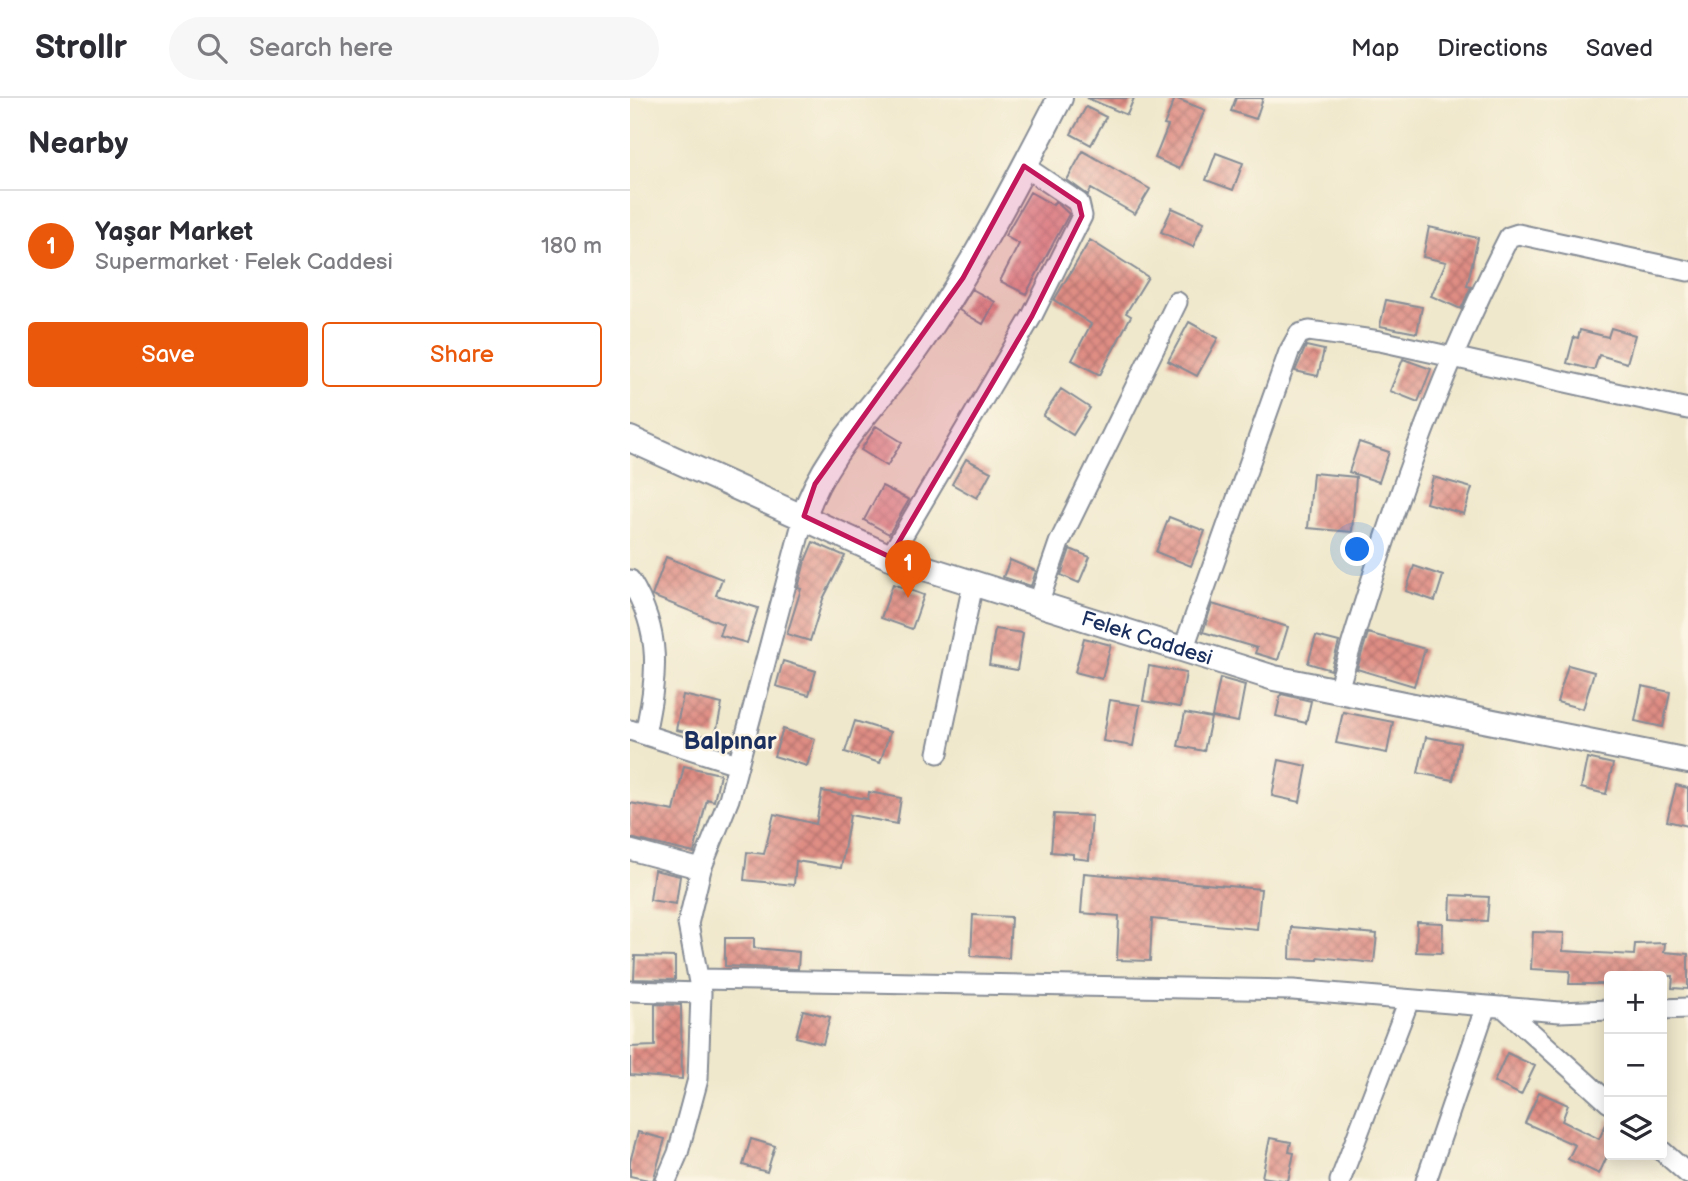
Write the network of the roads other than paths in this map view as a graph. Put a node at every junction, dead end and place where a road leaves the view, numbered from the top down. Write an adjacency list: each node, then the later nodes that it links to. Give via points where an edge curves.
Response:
1 (1059, 98): 2 (street)
2 (1024, 166): 8 (street, via 963,278 912,355 815,484); 9 (street, via 1079,203 1082,216 1032,316)
3 (1688, 271): 5 (street, via 1518,234 1509,237)
4 (1177, 302): 12 (street, via 1059,543)
5 (1451, 359): 6 (street); 13 (street, via 1380,341 1309,331 1299,334); 14 (street, via 1381,542)
6 (1688, 409)
7 (630, 439): 8 (street, Felek Caddesi)
8 (804, 516): 9 (street, Felek Caddesi); 18 (street)
9 (890, 558): 11 (street, Felek Caddesi)
10 (630, 580): 15 (street, via 645,609 657,665)
11 (973, 584): 12 (street, Felek Caddesi); 16 (street)
12 (1038, 604): 13 (street, Felek Caddesi)
13 (1182, 650): 14 (street, Felek Caddesi)
14 (1337, 693): 17 (street, Felek Caddesi)
15 (637, 732): 18 (street)
16 (938, 753)
17 (1688, 761)
18 (737, 764): 20 (street, via 729,799)
19 (630, 850): 20 (street)
20 (701, 869): 21 (street, via 688,924)
21 (700, 986): 22 (street); 23 (street, via 1293,990); 31 (street, via 698,1079)
22 (630, 991)
23 (1409, 1000): 24 (street); 32 (street)
24 (1495, 1006): 27 (street); 28 (street); 33 (street)
25 (1688, 1008): 26 (street)
26 (1667, 1009)
27 (1604, 1010)
28 (1604, 1099)
29 (1667, 1155): 30 (street)
30 (1688, 1174)
31 (666, 1181)
32 (1340, 1181)
33 (1426, 1181)

